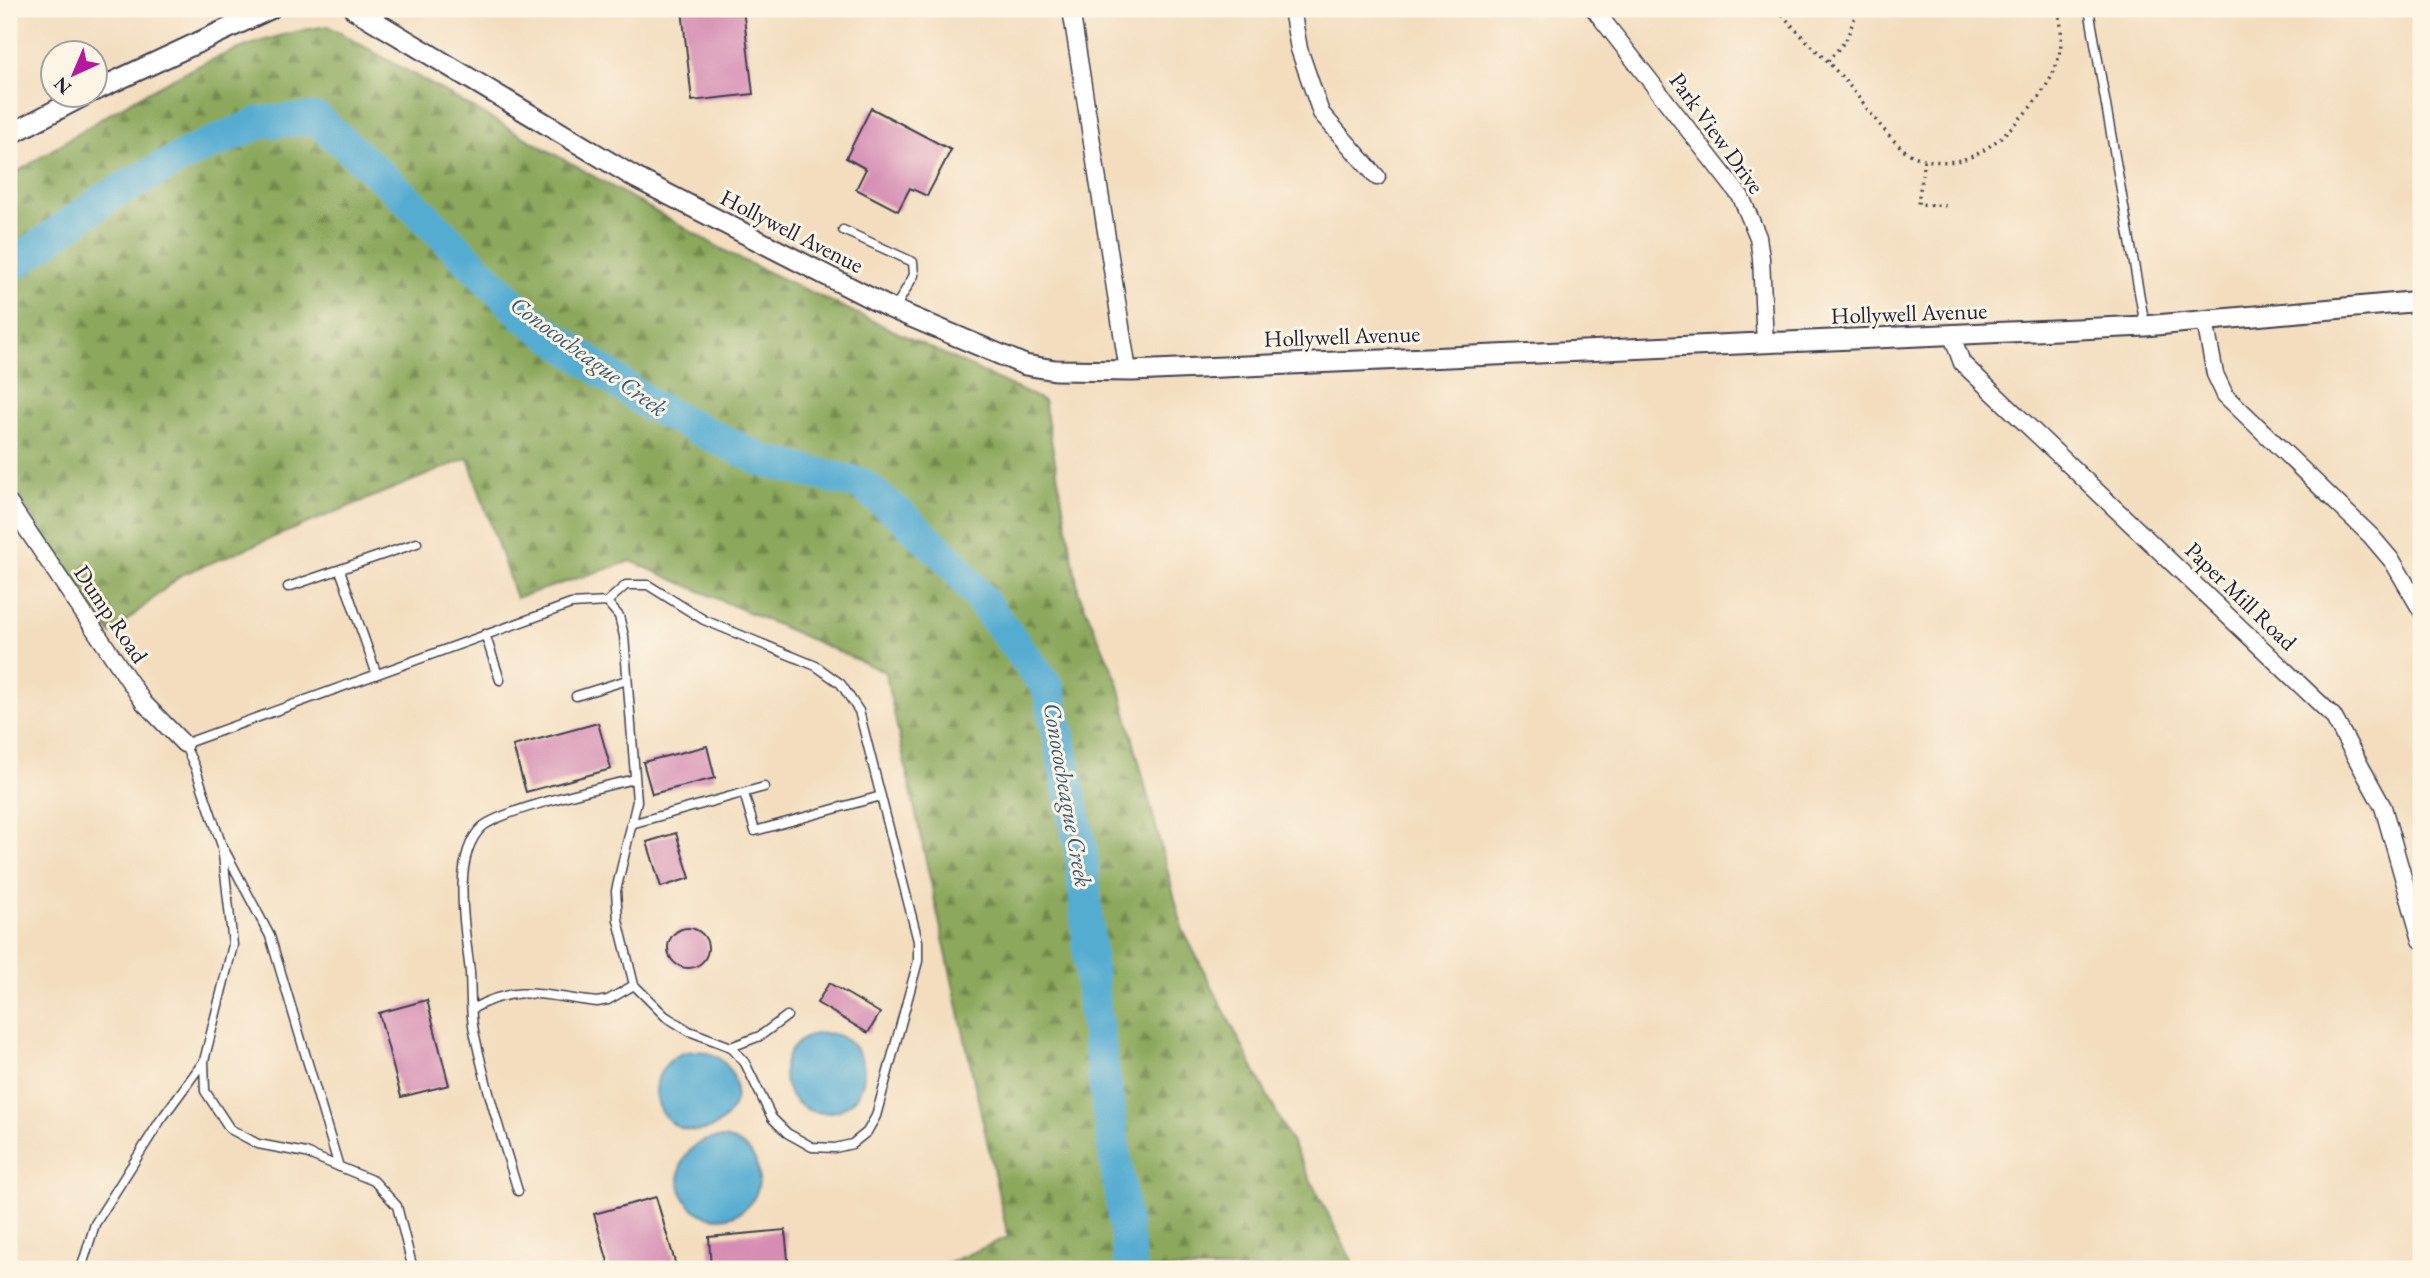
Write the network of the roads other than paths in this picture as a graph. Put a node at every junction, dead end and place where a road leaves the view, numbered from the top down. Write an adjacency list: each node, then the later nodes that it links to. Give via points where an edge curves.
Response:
1 (270, 9): 7 (street)
2 (354, 9): 13 (street, Hollywell Avenue, via 636,178)
3 (1071, 9): 18 (street)
4 (1292, 9): 10 (street, via 1299,49 1321,113)
5 (1594, 9): 17 (street, Park View Drive, via 1741,197 1758,237)
6 (2089, 9): 15 (lane)
7 (108, 84)
8 (60, 108): 9 (street)
9 (9, 135)
10 (1377, 177)
11 (843, 230): 13 (lane, via 913,262 914,275)
12 (2421, 301): 14 (street, Hollywell Avenue)
13 (894, 310): 18 (street, Hollywell Avenue, via 1025,365)
14 (2205, 321): 15 (street, Hollywell Avenue); 24 (street, via 2215,374 2234,406 2371,536 2393,562)
15 (2145, 326): 16 (street, Hollywell Avenue)
16 (1952, 336): 17 (street, Hollywell Avenue); 37 (street, Paper Mill Road, via 1962,363 2333,716 2383,807)
17 (1765, 344): 18 (street, Hollywell Avenue)
18 (1128, 371)
19 (9, 503): 30 (street, Dump Road, via 144,703)
20 (418, 543): 21 (lane)
21 (340, 570): 22 (lane); 26 (lane)
22 (288, 587)
23 (607, 602): 25 (lane, via 571,604); 28 (lane, via 620,616); 34 (lane, via 625,585 648,585 704,620 824,672 841,684 859,711)
24 (2421, 610)
25 (485, 634): 26 (lane); 27 (lane)
26 (376, 673): 30 (lane)
27 (500, 680)
28 (627, 680): 29 (lane); 31 (lane)
29 (576, 696)
30 (184, 744): 36 (lane)
31 (634, 779): 35 (lane, via 637,801); 39 (lane, via 503,816 482,827 469,846 464,870)
32 (764, 787): 33 (lane)
33 (744, 793): 34 (lane, via 755,831); 35 (lane)
34 (881, 796): 41 (lane, via 918,941 918,961 876,1116 867,1132 852,1144 835,1148 812,1147 787,1133 772,1118 745,1063)
35 (631, 824): 38 (lane, via 617,891 618,920)
36 (222, 846): 42 (lane, via 233,945); 43 (lane, via 270,936)
37 (2421, 940)
38 (634, 985): 39 (lane, via 597,1002 514,992 492,997); 41 (lane, via 664,1016)
39 (472, 1009): 44 (lane, via 485,1082)
40 (787, 1016): 41 (lane, via 760,1036)
41 (731, 1046)
42 (204, 1061): 43 (lane, via 205,1091 230,1129 258,1144 306,1153); 45 (lane, via 95,1224)
43 (339, 1167): 46 (lane, via 373,1181 397,1206)
44 (518, 1191)
45 (80, 1269)
46 (413, 1269)

